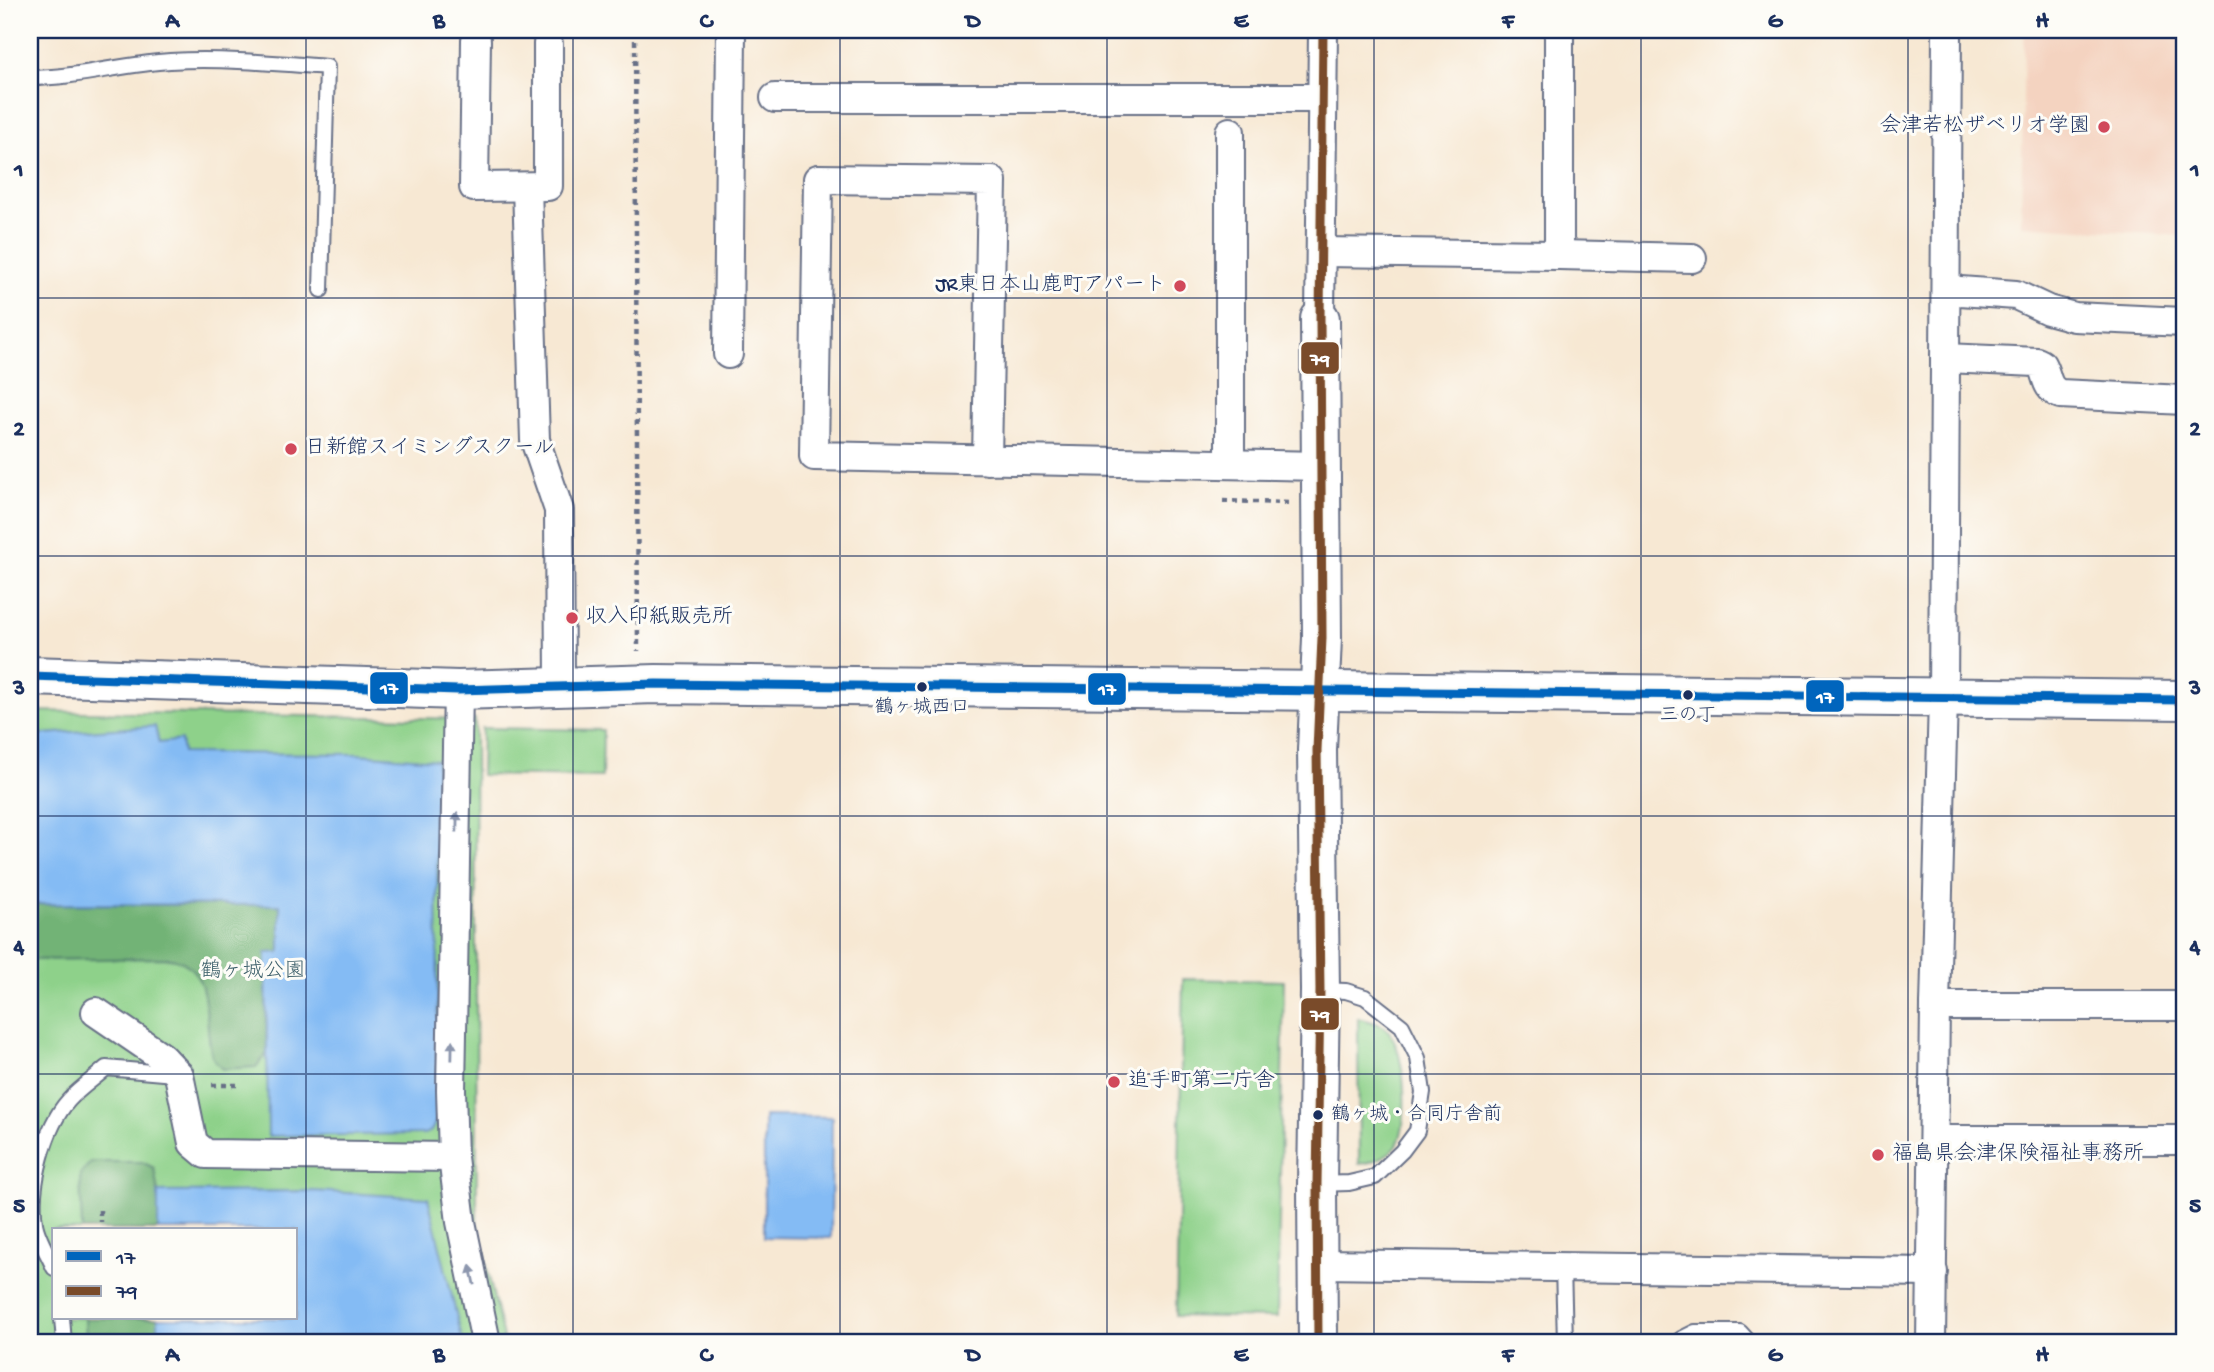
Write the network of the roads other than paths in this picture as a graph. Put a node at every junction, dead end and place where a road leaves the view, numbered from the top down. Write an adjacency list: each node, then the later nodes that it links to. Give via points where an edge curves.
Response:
1 (731, 30): 19 (street)
2 (1323, 30): 9 (street)
3 (1559, 30): 13 (street)
4 (1947, 30): 16 (street)
5 (476, 40): 11 (street, via 474,187)
6 (548, 44): 11 (street, via 548,186)
7 (30, 78): 15 (lane, via 126,65 216,60 327,67)
8 (775, 98): 9 (street)
9 (1322, 98): 12 (street)
10 (1230, 132): 23 (street)
11 (527, 187): 26 (street, via 535,440 559,510)
12 (1321, 253): 13 (street); 17 (street)
13 (1559, 255): 14 (street)
14 (1692, 258)
15 (321, 290)
16 (1946, 290): 18 (street, via 2016,295 2074,317); 20 (street)
17 (1320, 319): 24 (main road)
18 (2184, 322)
19 (728, 354)
20 (1945, 358): 21 (street, via 2037,362 2052,391 2060,394); 29 (street)
21 (2184, 400)
22 (987, 460): 22 (street, via 814,456 818,179 992,181); 23 (street)
23 (1230, 464): 24 (street)
24 (1320, 466): 28 (main road)
25 (30, 676): 27 (main road)
26 (560, 687): 27 (main road); 28 (main road)
27 (458, 690): 38 (street, one-way to 27)
28 (1320, 690): 29 (main road); 31 (main road)
29 (1943, 698): 30 (main road); 32 (street)
30 (2184, 700)
31 (1320, 990): 39 (main road); 39 (lane, via 1365,997 1402,1026 1418,1058 1423,1092 1417,1131 1375,1177)
32 (1935, 1006): 33 (street); 36 (street)
33 (2184, 1006)
34 (96, 1012): 35 (street, via 162,1057)
35 (179, 1075): 38 (street, via 193,1143 206,1154); 40 (lane, via 106,1068 69,1099 46,1143 35,1182)
36 (1934, 1140): 37 (street); 44 (street)
37 (2184, 1140)
38 (453, 1157): 47 (street, one-way to 38, via 461,1222)
39 (1317, 1184): 42 (main road)
40 (32, 1224): 41 (lane)
41 (52, 1264)
42 (1319, 1265): 43 (street); 48 (main road)
43 (1563, 1266): 44 (street); 49 (lane)
44 (1933, 1272): 52 (street)
45 (62, 1320): 46 (lane)
46 (64, 1342)
47 (486, 1342)
48 (1318, 1342)
49 (1565, 1342)
50 (1680, 1342): 51 (lane, via 1695,1332 1740,1332)
51 (1749, 1342)
52 (1931, 1342)

